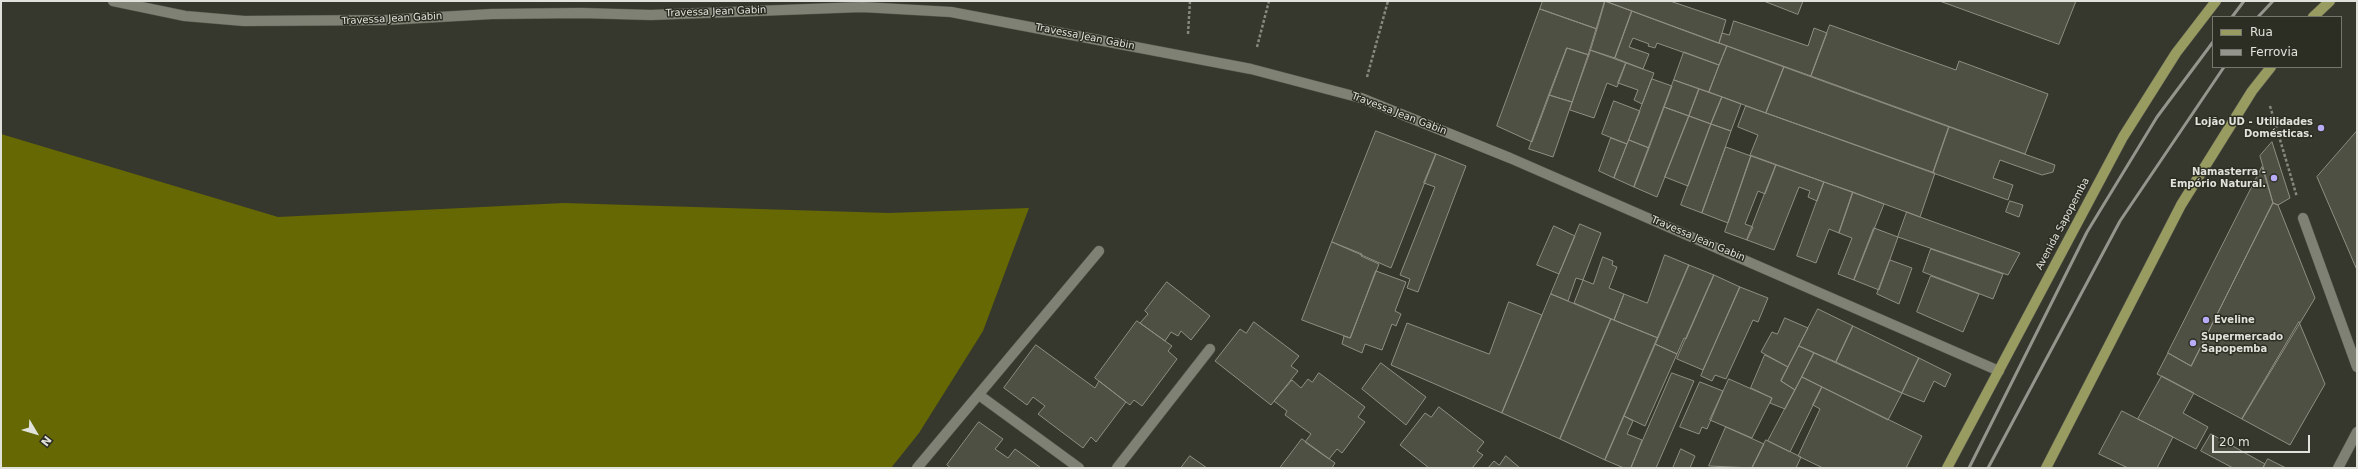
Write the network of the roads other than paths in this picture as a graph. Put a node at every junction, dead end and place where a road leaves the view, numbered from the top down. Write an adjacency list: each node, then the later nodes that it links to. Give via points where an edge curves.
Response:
1 (113, 1): 10 (street, Travessa Jean Gabin, via 185,16 251,21 386,20 514,14 651,15 862,8 944,12 1251,68 1361,98 1510,158)
2 (2216, 1): 10 (main road, Avenida Sapopemba, via 2176,53 2123,138)
3 (2330, 1): 4 (main road)
4 (2314, 16)
5 (2270, 68): 17 (main road, via 2252,91 2181,205)
6 (2303, 218): 9 (street)
7 (1099, 251): 11 (street)
8 (1210, 349): 15 (street)
9 (2357, 366)
10 (1999, 371): 16 (main road, Avenida Sapopemba)
11 (979, 396): 13 (street); 14 (street)
12 (2357, 432): 18 (street)
13 (918, 468)
14 (1079, 468)
15 (1117, 468)
16 (1947, 468)
17 (2046, 468)
18 (2338, 468)

